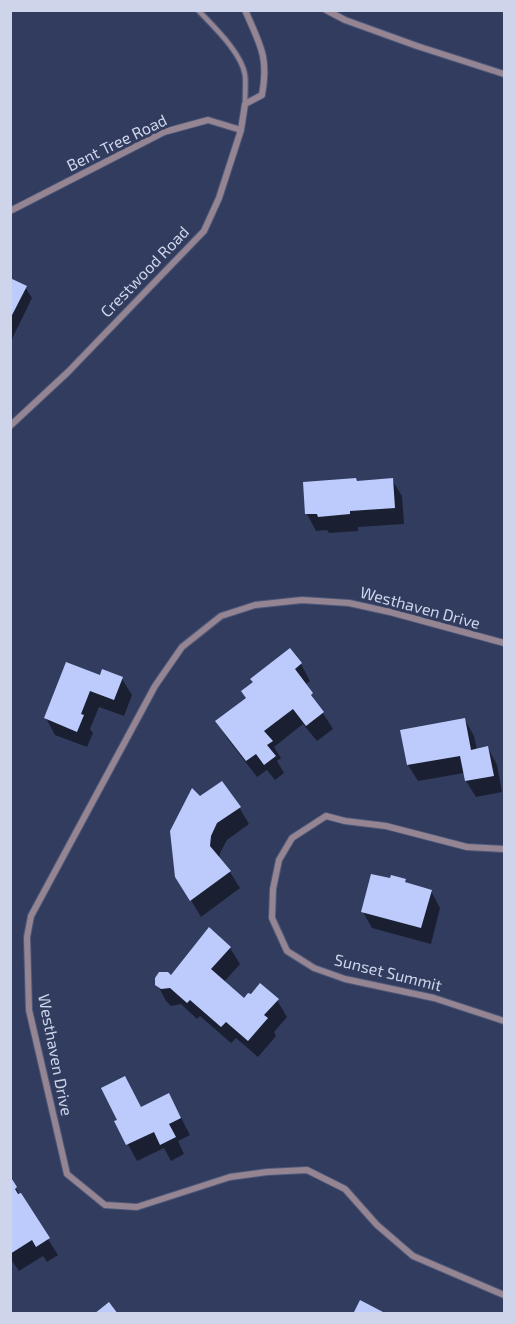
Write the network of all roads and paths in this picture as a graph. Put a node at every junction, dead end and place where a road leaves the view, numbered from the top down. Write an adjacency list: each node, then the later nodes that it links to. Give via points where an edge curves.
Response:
1 (198, 10): 5 (lane, Crestwood Road, via 239,59 245,74)
2 (245, 10): 5 (street, via 263,51 265,69 262,95)
3 (326, 10): 4 (street, via 417,46)
4 (504, 74)
5 (244, 104): 6 (street, Crestwood Road)
6 (241, 130): 7 (street, Bent Tree Road, via 208,120 164,132); 8 (street, Crestwood Road, via 204,231 68,372)
7 (10, 211)
8 (10, 426)
9 (504, 644): 12 (street, Westhaven Drive, via 349,603 291,601 255,605 221,616 182,647 155,686 31,916 27,937 29,1010 67,1174 105,1205 137,1207 230,1177 307,1170 345,1189 412,1256)
10 (504, 849): 11 (street, Sunset Summit, via 467,847 386,826 326,816 292,838 279,860 272,918 287,951 314,968 345,979 434,998)
11 (504, 1021)
12 (504, 1295)

